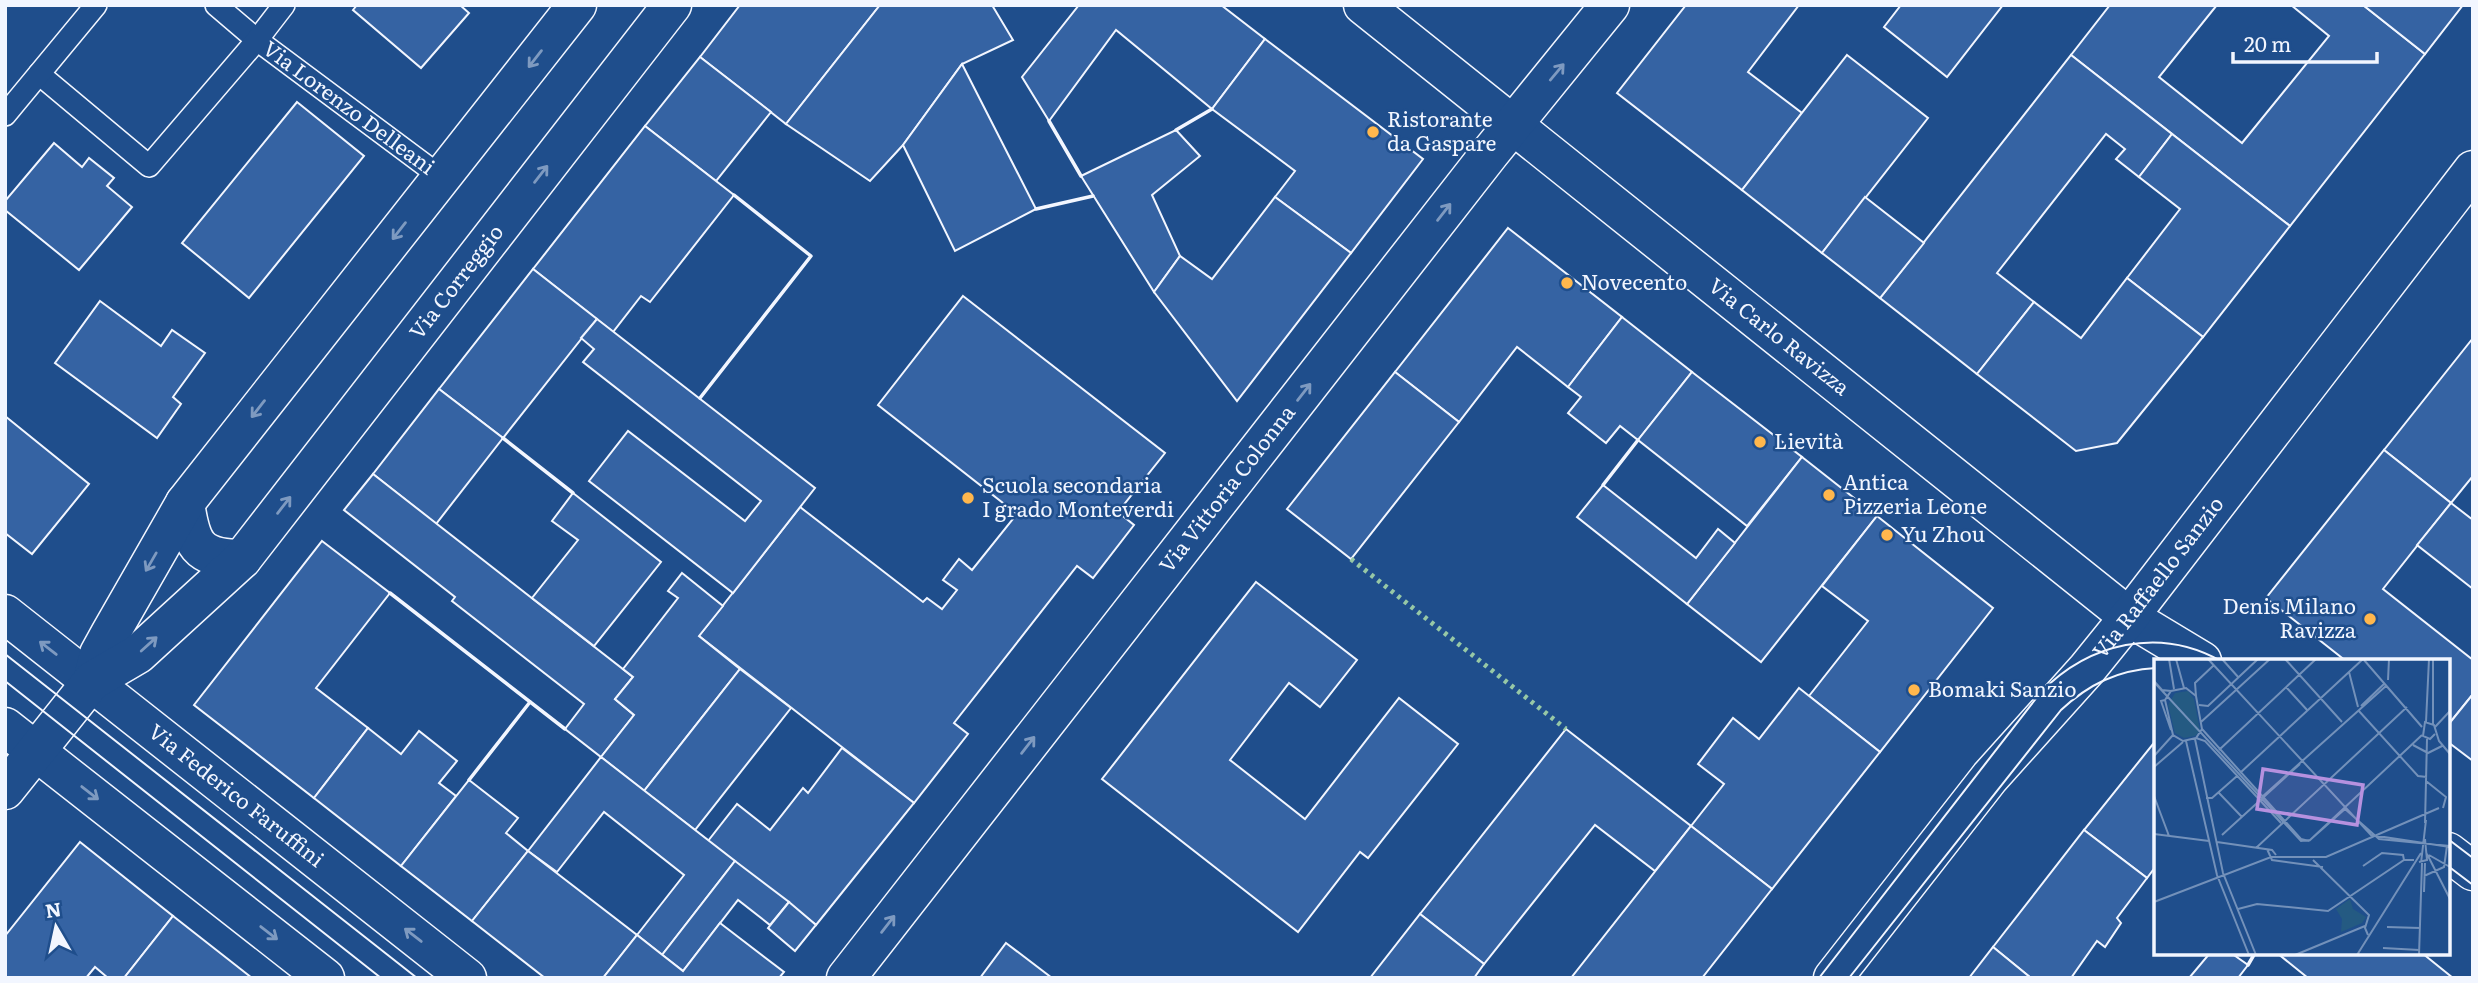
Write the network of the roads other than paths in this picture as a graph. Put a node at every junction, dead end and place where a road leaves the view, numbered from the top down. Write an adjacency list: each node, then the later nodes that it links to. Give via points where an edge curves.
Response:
1 (96, 5): 9 (lane)
2 (216, 5): 8 (lane, Via Lorenzo Delleani)
3 (284, 5): 8 (lane, Via Lorenzo Delleani)
4 (577, 5): 13 (street, one-way to 13)
5 (672, 5): 15 (street, Via Correggio, one-way to 5)
6 (1363, 5): 11 (street, Via Carlo Ravizza)
7 (1610, 5): 11 (street, Via Vittoria Colonna, one-way to 7)
8 (257, 40): 9 (lane, Via Lorenzo Delleani, via 149,166); 13 (lane, Via Lorenzo Delleani)
9 (39, 74): 10 (lane)
10 (5, 115)
11 (1513, 124): 17 (street, Via Carlo Ravizza); 27 (street, Via Vittoria Colonna, one-way to 11)
12 (2473, 170): 17 (street, Via Raffaello Sanzio)
13 (441, 177): 14 (street, one-way to 14)
14 (184, 503): 15 (street, via 190,536 199,547 212,556); 19 (street, one-way to 19, via 99,654)
15 (242, 559): 19 (street, Via Correggio, one-way to 15, via 138,654)
16 (5, 614): 19 (street, Via Federico Faruffini, one-way to 16)
17 (2129, 617): 18 (street, Via Carlo Ravizza); 28 (street, Via Raffaello Sanzio, via 1990,777)
18 (2199, 659)
19 (92, 681): 21 (street); 26 (street, Via Federico Faruffini, one-way to 19)
20 (5, 727): 21 (street)
21 (36, 751): 22 (street); 25 (street, one-way to 25)
22 (5, 790)
23 (2450, 854): 24 (street)
24 (2473, 872)
25 (325, 978)
26 (467, 978)
27 (846, 978)
28 (1833, 978)

